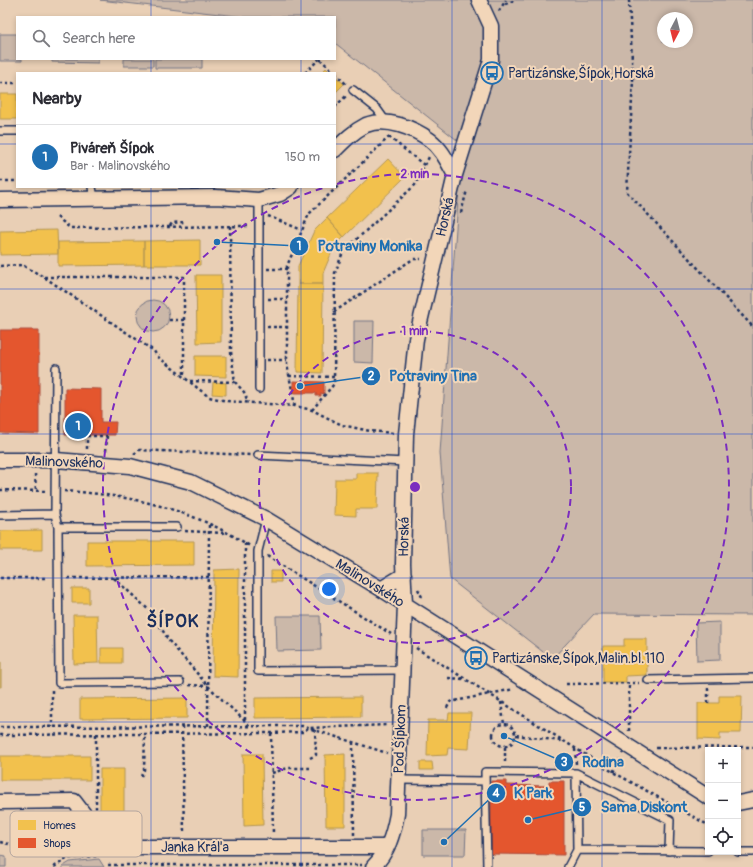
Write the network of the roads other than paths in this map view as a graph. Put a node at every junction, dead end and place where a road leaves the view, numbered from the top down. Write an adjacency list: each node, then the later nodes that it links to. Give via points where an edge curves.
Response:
1 (479, 0): 7 (street, Horská, via 491,26 491,60)
2 (353, 90): 5 (lane, via 377,109)
3 (0, 131): 4 (lane)
4 (16, 131)
5 (389, 131): 6 (street, via 368,125 352,133); 7 (street, via 406,127 430,140 442,153)
6 (336, 149)
7 (455, 175): 17 (street, Horská, via 416,339 406,434)
8 (289, 188): 11 (street, via 280,194)
9 (93, 193): 10 (street); 11 (street)
10 (0, 200)
11 (259, 200): 13 (lane)
12 (56, 368): 16 (lane)
13 (259, 389)
14 (258, 455): 17 (lane)
15 (0, 460): 16 (street, Malinovského)
16 (56, 460): 18 (lane); 20 (street, Malinovského, via 130,466 191,482)
17 (406, 462): 23 (street, Horská)
18 (56, 514): 19 (lane); 21 (lane)
19 (0, 515)
20 (266, 519): 24 (street, Malinovského); 26 (lane, via 258,551 258,671)
21 (58, 527): 22 (lane); 29 (lane, via 59,683)
22 (177, 527)
23 (404, 575): 24 (street, Horská); 25 (street, Horská)
24 (381, 589): 25 (street, Malinovského)
25 (405, 604): 26 (street, Pod Šípkom); 33 (street, Malinovského)
26 (402, 670): 31 (street, Pod Šípkom)
27 (753, 678): 28 (lane)
28 (648, 680)
29 (183, 683)
30 (576, 773): 32 (lane, via 485,772); 40 (lane); 41 (lane, via 670,820)
31 (399, 780): 32 (lane); 39 (street, Pod Šípkom, via 397,814)
32 (485, 781): 46 (lane)
33 (705, 795)
34 (753, 800): 36 (street)
35 (0, 802): 37 (street, Janka Kráľa, via 74,801)
36 (741, 802)
37 (82, 811)
38 (142, 847): 39 (street, Janka Kráľa)
39 (388, 847): 45 (street, Pod Šípkom)
40 (577, 850): 41 (lane); 47 (lane)
41 (669, 851): 42 (lane)
42 (705, 851)
43 (741, 852): 44 (lane)
44 (753, 852)
45 (370, 866)
46 (486, 867)
47 (568, 867)

